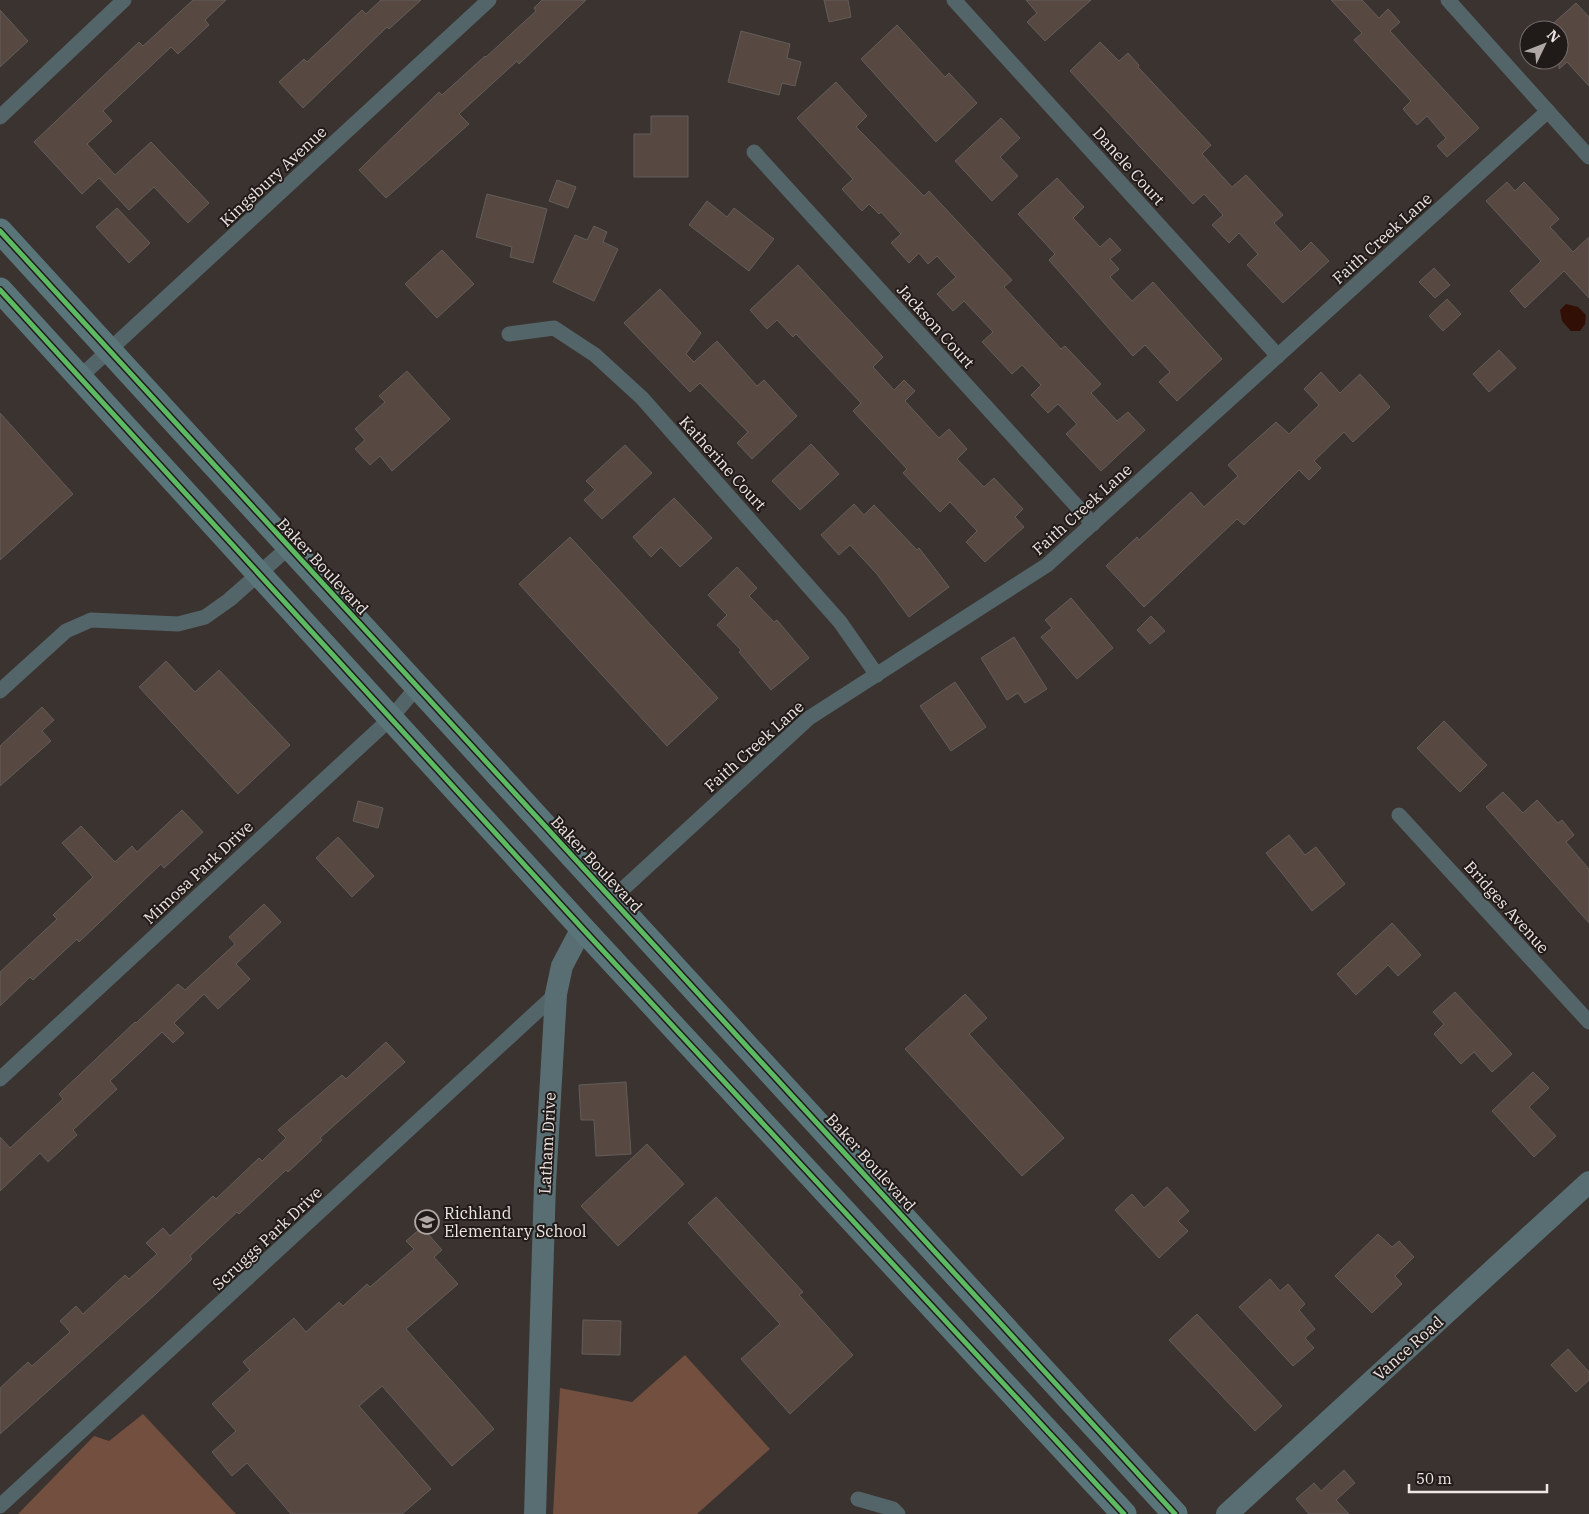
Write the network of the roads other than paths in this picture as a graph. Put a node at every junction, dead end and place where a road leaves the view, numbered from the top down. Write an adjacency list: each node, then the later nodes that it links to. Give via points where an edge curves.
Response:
1 (124, 0): 6 (street)
2 (489, 0): 12 (street, Kingsbury Avenue)
3 (954, 0): 13 (street, Danele Court)
4 (1448, 0): 5 (street)
5 (1548, 111): 8 (street); 13 (street, Faith Creek Lane)
6 (0, 117)
7 (754, 152): 15 (street, Jackson Court)
8 (1589, 157)
9 (0, 231): 12 (main road, Baker Boulevard)
10 (0, 290): 14 (main road)
11 (510, 334): 18 (street, Katherine Court, via 554,328 595,355 642,398 840,622)
12 (109, 351): 14 (street, Kingsbury Avenue); 16 (main road, Baker Boulevard)
13 (1278, 356): 15 (street, Faith Creek Lane)
14 (80, 377): 17 (main road)
15 (1093, 524): 18 (street, Faith Creek Lane, via 1047,566)
16 (288, 548): 17 (street); 19 (main road, Baker Boulevard)
17 (260, 573): 20 (street, via 205,617 178,624 91,620 66,631); 21 (main road)
18 (877, 675): 23 (street, Faith Creek Lane, via 809,718)
19 (417, 687): 21 (street, Mimosa Park Drive); 23 (main road, Baker Boulevard)
20 (0, 691)
21 (391, 718): 24 (main road); 27 (street, Mimosa Park Drive)
22 (1399, 815): 26 (street, Bridges Avenue)
23 (612, 899): 24 (main road); 34 (main road, Baker Boulevard)
24 (582, 928): 25 (street, Latham Drive, via 562,966); 33 (main road)
25 (556, 994): 30 (street, Scruggs Park Drive); 31 (street, Latham Drive, via 545,1183)
26 (1589, 1022)
27 (0, 1079)
28 (1589, 1182): 35 (street, Vance Road)
29 (858, 1499): 32 (street, via 893,1508)
30 (0, 1506)
31 (535, 1514)
32 (898, 1514)
33 (1124, 1514)
34 (1175, 1514)
35 (1227, 1514)

